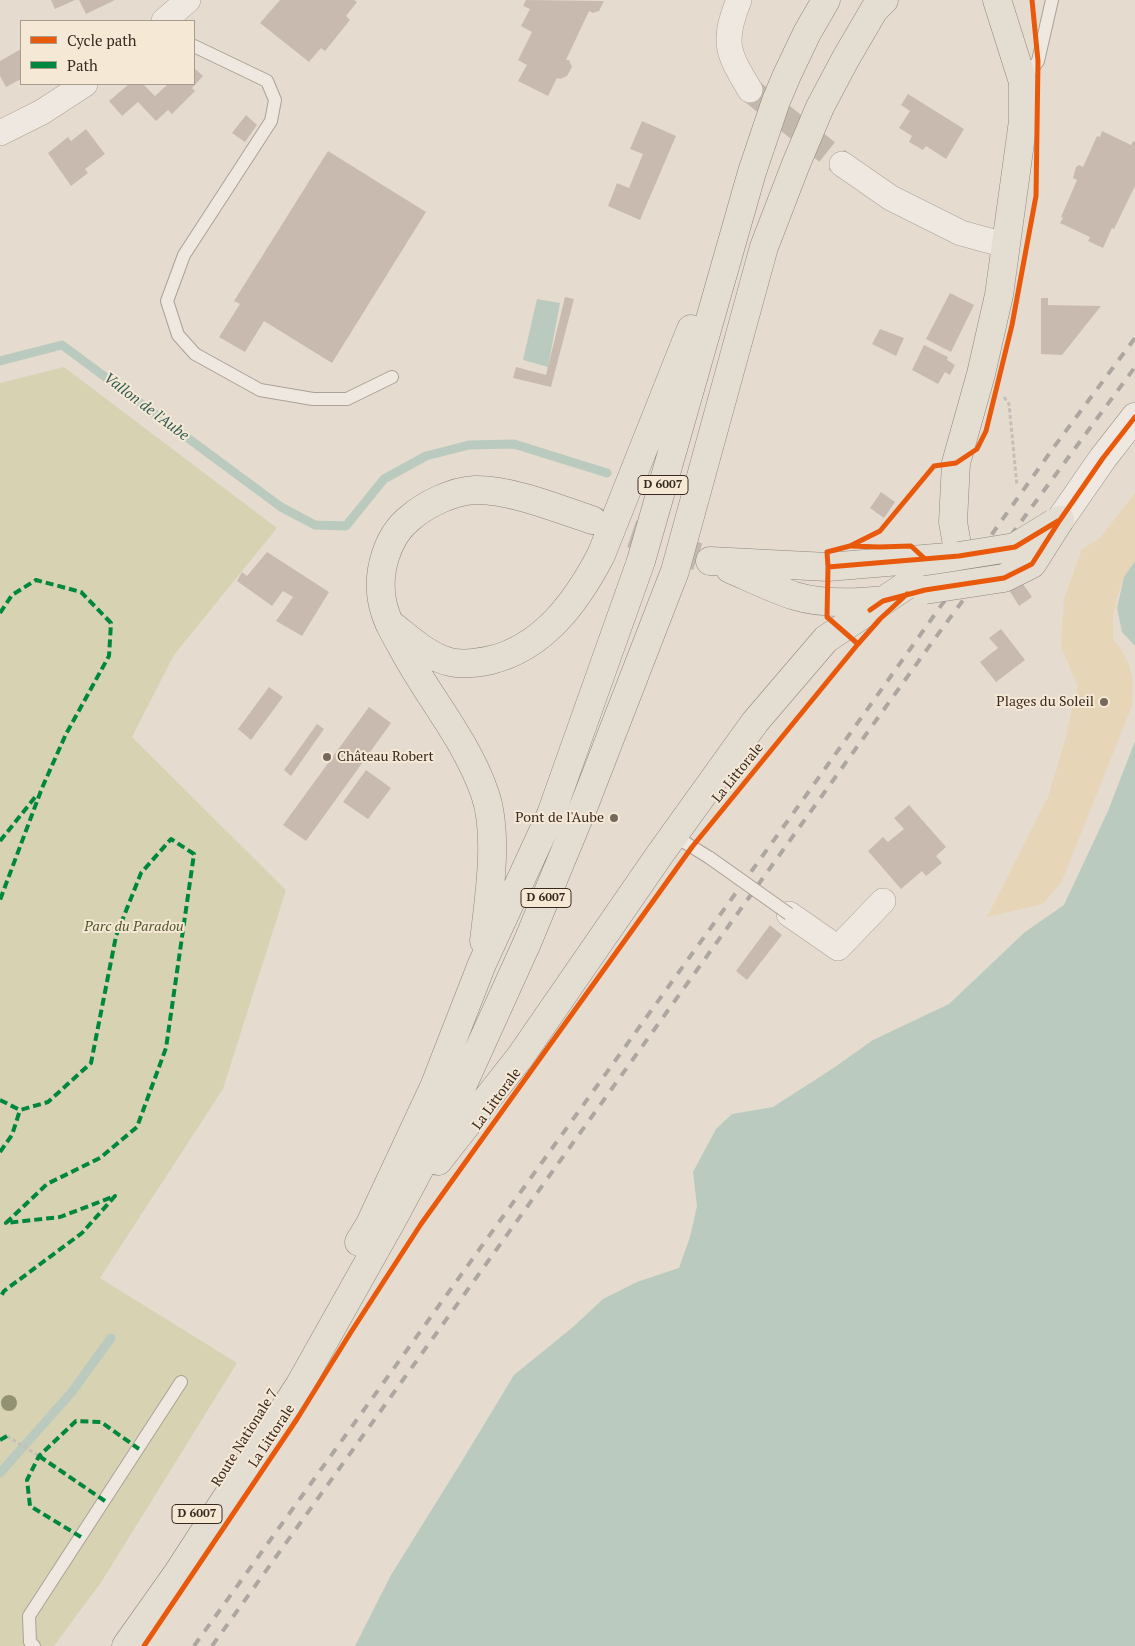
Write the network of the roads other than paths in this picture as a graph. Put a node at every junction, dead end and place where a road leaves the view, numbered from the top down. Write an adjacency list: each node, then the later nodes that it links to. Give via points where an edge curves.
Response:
1 (188, 0): 7 (street)
2 (739, 0): 11 (street, via 728,36 735,65)
3 (884, 0): 27 (main road, D 6007, via 874,10 820,107 764,246 675,571 585,803 527,943 462,1086)
4 (997, 0): 9 (main road)
5 (1052, 0): 9 (lane, via 1038,61)
6 (819, 2): 14 (main road, D 6007, via 776,101)
7 (165, 20)
8 (195, 46): 16 (lane, via 267,81 275,100 271,121 184,255 167,301 178,335 195,354 260,390 313,399 346,399)
9 (1023, 82): 15 (main road, via 1023,121)
10 (83, 85): 12 (street, via 42,112)
11 (750, 90)
12 (0, 133)
13 (842, 164): 15 (street, via 891,198 961,233)
14 (752, 172): 22 (main road, via 601,555 563,614 547,631 524,647 501,658 477,664 450,662 430,654); 26 (main road, D 6007, via 641,561 551,814)
15 (1005, 245): 20 (main road, via 999,295 956,464 954,522)
16 (392, 377)
17 (1135, 417): 19 (main road)
18 (592, 520): 22 (main road, via 512,495 475,490 422,508 404,523 389,544 381,573 382,600)
19 (1060, 520): 20 (main road, bridge, via 1015,547); 21 (main road, bridge, via 1032,564 1004,578)
20 (946, 557): 21 (main road, via 948,570 913,581); 21 (main road, via 828,567 710,561 796,596 859,602)
21 (884, 600): 23 (main road, via 826,639 755,722)
22 (389, 623): 26 (main road, via 474,766 486,796 492,828)
23 (673, 835): 25 (lane, bridge); 27 (main road, via 520,1057)
24 (883, 900): 25 (street, via 838,948)
25 (789, 914)
26 (482, 964): 29 (main road, D 6007, via 434,1087 370,1224)
27 (395, 1216): 29 (main road, Route Nationale 7 / D 6007)
28 (181, 1382): 30 (lane, via 29,1616 30,1642)
29 (290, 1382): 31 (main road, Route Nationale 7 / D 6007); 32 (main road, D 6007, via 182,1566)
30 (34, 1646)
31 (107, 1646)
32 (126, 1646)

